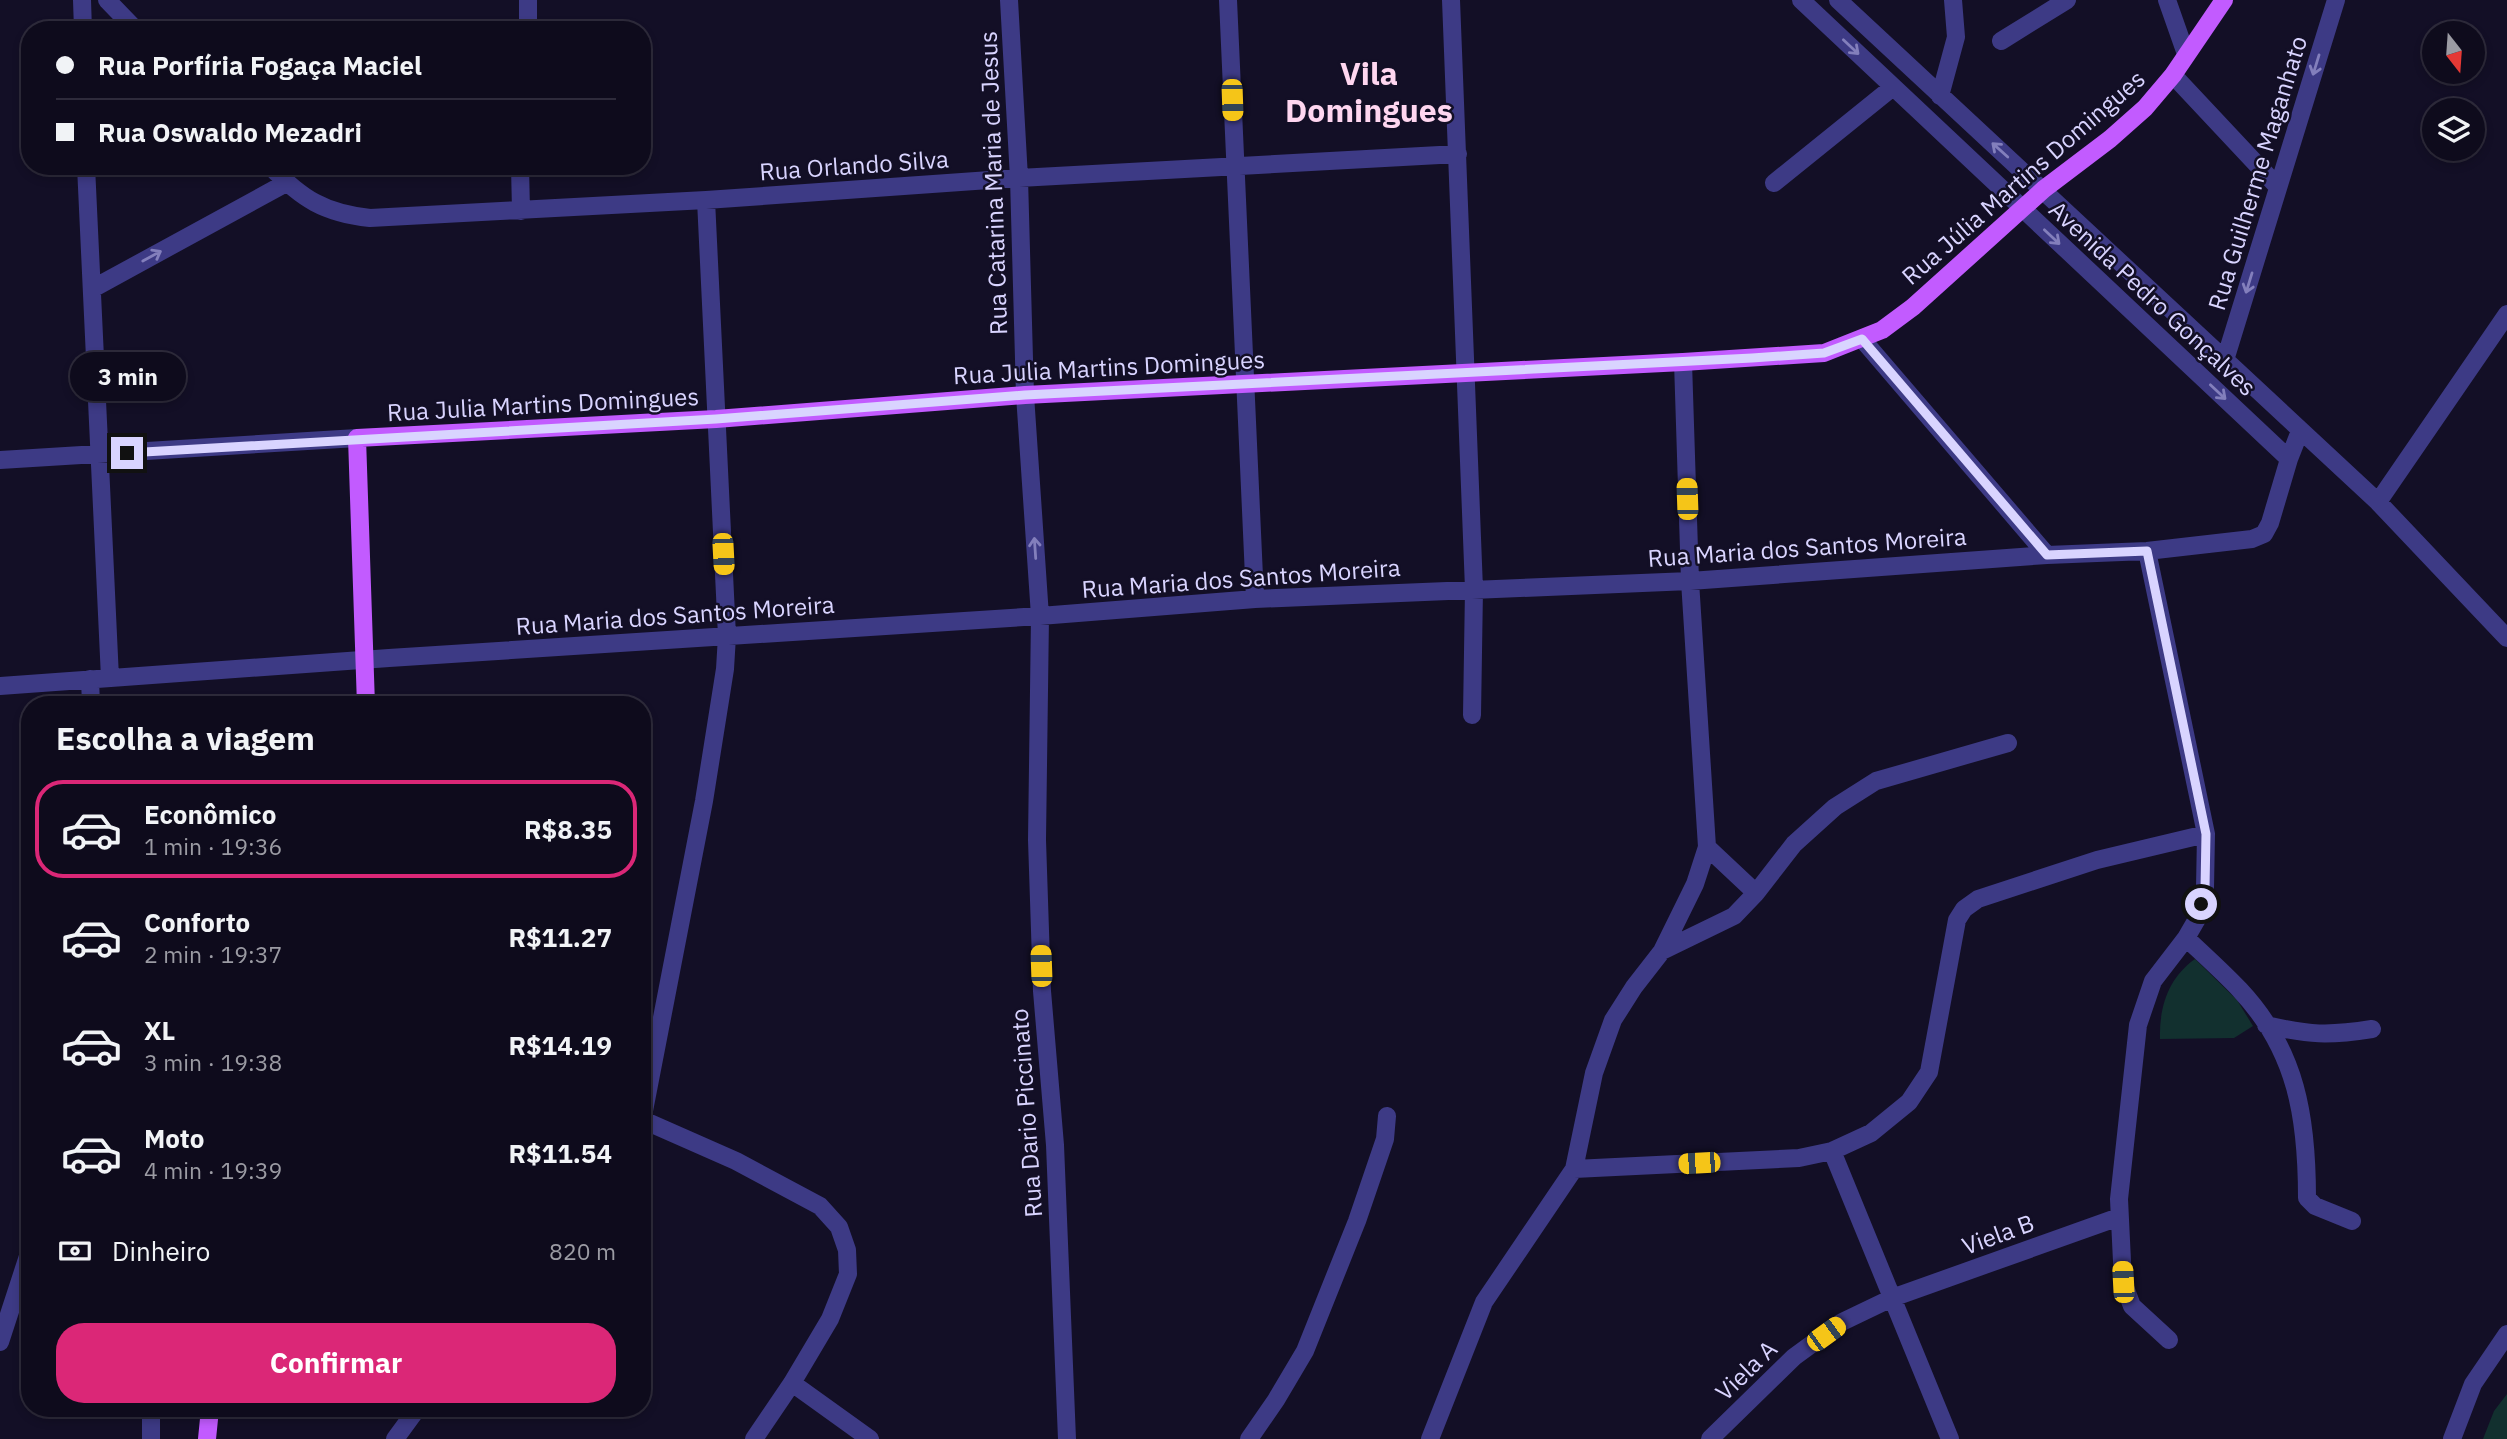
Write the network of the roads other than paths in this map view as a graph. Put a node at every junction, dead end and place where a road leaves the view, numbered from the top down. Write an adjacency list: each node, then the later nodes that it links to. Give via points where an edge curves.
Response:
1 (82, 0): 14 (street)
2 (107, 0): 15 (street)
3 (528, 0): 16 (street)
4 (1009, 0): 27 (street, Rua Catarina Maria de Jesus)
5 (1228, 0): 23 (street)
6 (1451, 0): 22 (street)
7 (1801, 0): 20 (street, Avenida Pedro Gonçalves, one-way to 20)
8 (1838, 0): 21 (street, Avenida Pedro Gonçalves)
9 (1954, 0): 21 (street, via 1956,37)
10 (2067, 0): 17 (street)
11 (2167, 0): 18 (street)
12 (2224, 0): 18 (main road, Rua Júlia Martins Domingues)
13 (2336, 0): 30 (street, Rua Guilherme Maganhato, one-way to 30)
14 (83, 21)
15 (127, 21)
16 (528, 21)
17 (2001, 41)
18 (2186, 54): 19 (main road, Rua Júlia Martins Domingues)
19 (2173, 75): 30 (street); 31 (main road, Rua Júlia Martins Domingues, via 2145,108)
20 (1893, 87): 29 (street); 33 (street, Avenida Pedro Gonçalves)
21 (1940, 96): 31 (street, Avenida Pedro Gonçalves, one-way to 21)
22 (1458, 154): 23 (street, Rua Orlando Silva); 40 (street)
23 (1235, 166): 27 (street, Rua Orlando Silva); 41 (street)
24 (86, 175): 35 (street)
25 (278, 175): 28 (street, Rua Orlando Silva)
26 (520, 175): 34 (street)
27 (1019, 178): 32 (street, Rua Orlando Silva); 42 (street, Rua Catarina Maria de Jesus)
28 (286, 183): 34 (street, Rua Orlando Silva, via 340,215 370,218); 35 (street, one-way to 28)
29 (1774, 183)
30 (2278, 187): 38 (street, Rua Guilherme Maganhato, one-way to 38)
31 (2044, 189): 33 (main road, Rua Júlia Martins Domingues); 38 (street, Avenida Pedro Gonçalves)
32 (706, 201): 34 (street, Rua Orlando Silva); 43 (street)
33 (2023, 209): 37 (main road, Rua Júlia Martins Domingues, via 1913,307); 47 (street, Avenida Pedro Gonçalves, one-way to 47)
34 (521, 211)
35 (92, 289): 46 (street)
36 (2507, 314): 49 (street)
37 (1862, 339): 39 (main road, Rua Julia Martins Domingues, via 1824,353); 51 (street)
38 (2225, 360): 44 (street, Avenida Pedro Gonçalves)
39 (1683, 362): 40 (main road, Rua Julia Martins Domingues); 52 (street)
40 (1466, 372): 41 (main road, Rua Julia Martins Domingues); 53 (street)
41 (1245, 383): 42 (main road, Rua Julia Martins Domingues); 54 (street)
42 (1025, 395): 43 (main road, Rua Julia Martins Domingues); 55 (street, Rua Catarina Maria de Jesus, one-way to 42)
43 (716, 419): 45 (main road, Rua Julia Martins Domingues); 56 (street)
44 (2300, 431): 47 (street, Rua Maria dos Santos Moreira); 49 (street, Avenida Pedro Gonçalves)
45 (357, 438): 46 (street); 58 (main road)
46 (99, 454): 48 (street); 59 (street)
47 (2289, 459): 50 (street, Rua Maria dos Santos Moreira, via 2264,534)
48 (0, 460)
49 (2378, 502): 57 (street, Avenida Pedro Gonçalves)
50 (2147, 551): 51 (street, Rua Maria dos Santos Moreira); 66 (street)
51 (2047, 555): 52 (street, Rua Maria dos Santos Moreira)
52 (1690, 581): 53 (street, Rua Maria dos Santos Moreira); 67 (street)
53 (1474, 589): 54 (street, Rua Maria dos Santos Moreira); 64 (street)
54 (1255, 599): 55 (street, Rua Maria dos Santos Moreira)
55 (1040, 617): 56 (street, Rua Maria dos Santos Moreira); 94 (street, Rua Dario Piccinato, via 1037,840)
56 (727, 636): 58 (street, Rua Maria dos Santos Moreira); 73 (street, via 704,801)
57 (2507, 638)
58 (364, 659): 59 (street, Rua Maria dos Santos Moreira); 63 (main road)
59 (110, 678): 60 (street, Rua Maria dos Santos Moreira)
60 (90, 679): 61 (street, Rua Maria dos Santos Moreira); 62 (street)
61 (0, 686)
62 (91, 696)
63 (366, 696)
64 (1472, 715)
65 (2008, 743): 68 (street, via 1876,781 1835,807 1794,844)
66 (2206, 834): 69 (street, via 2205,888 2197,919); 76 (street, via 2097,860 1978,899 1964,909 1956,920 1929,1072 1909,1102 1871,1133)
67 (1707, 847): 68 (street); 70 (street, via 1695,884)
68 (1756, 893): 70 (street, via 1734,916)
69 (2186, 938): 71 (street, via 2242,991); 78 (street, via 2153,981 2138,1025)
70 (1662, 951): 77 (street, via 1613,1020 1594,1073)
71 (2266, 1025): 72 (street, via 2330,1035); 79 (street, via 2291,1069 2305,1130 2307,1198)
72 (2372, 1029)
73 (651, 1078)
74 (1387, 1116): 95 (street, via 1385,1139 1357,1221 1305,1350)
75 (651, 1124): 85 (street, via 736,1161 820,1206 839,1227 847,1250 848,1274 830,1319)
76 (1832, 1151): 77 (street, via 1799,1158); 81 (street)
77 (1574, 1169): 96 (street, via 1484,1302)
78 (2119, 1217): 81 (street, Viela B); 83 (street, via 2123,1282 2132,1306)
79 (2352, 1221)
80 (21, 1280): 84 (street)
81 (1892, 1298): 97 (street, Viela A, via 1842,1322 1794,1357); 98 (street)
82 (2507, 1334): 99 (street, via 2473,1384)
83 (2169, 1340)
84 (0, 1342)
85 (792, 1383): 92 (street); 93 (street)
86 (151, 1417): 89 (street)
87 (209, 1417): 90 (main road)
88 (411, 1417): 91 (street)
89 (151, 1439)
90 (207, 1439)
91 (395, 1439)
92 (754, 1439)
93 (870, 1439)
94 (1067, 1439)
95 (1249, 1439)
96 (1430, 1439)
97 (1710, 1439)
98 (1950, 1439)
99 (2452, 1439)

